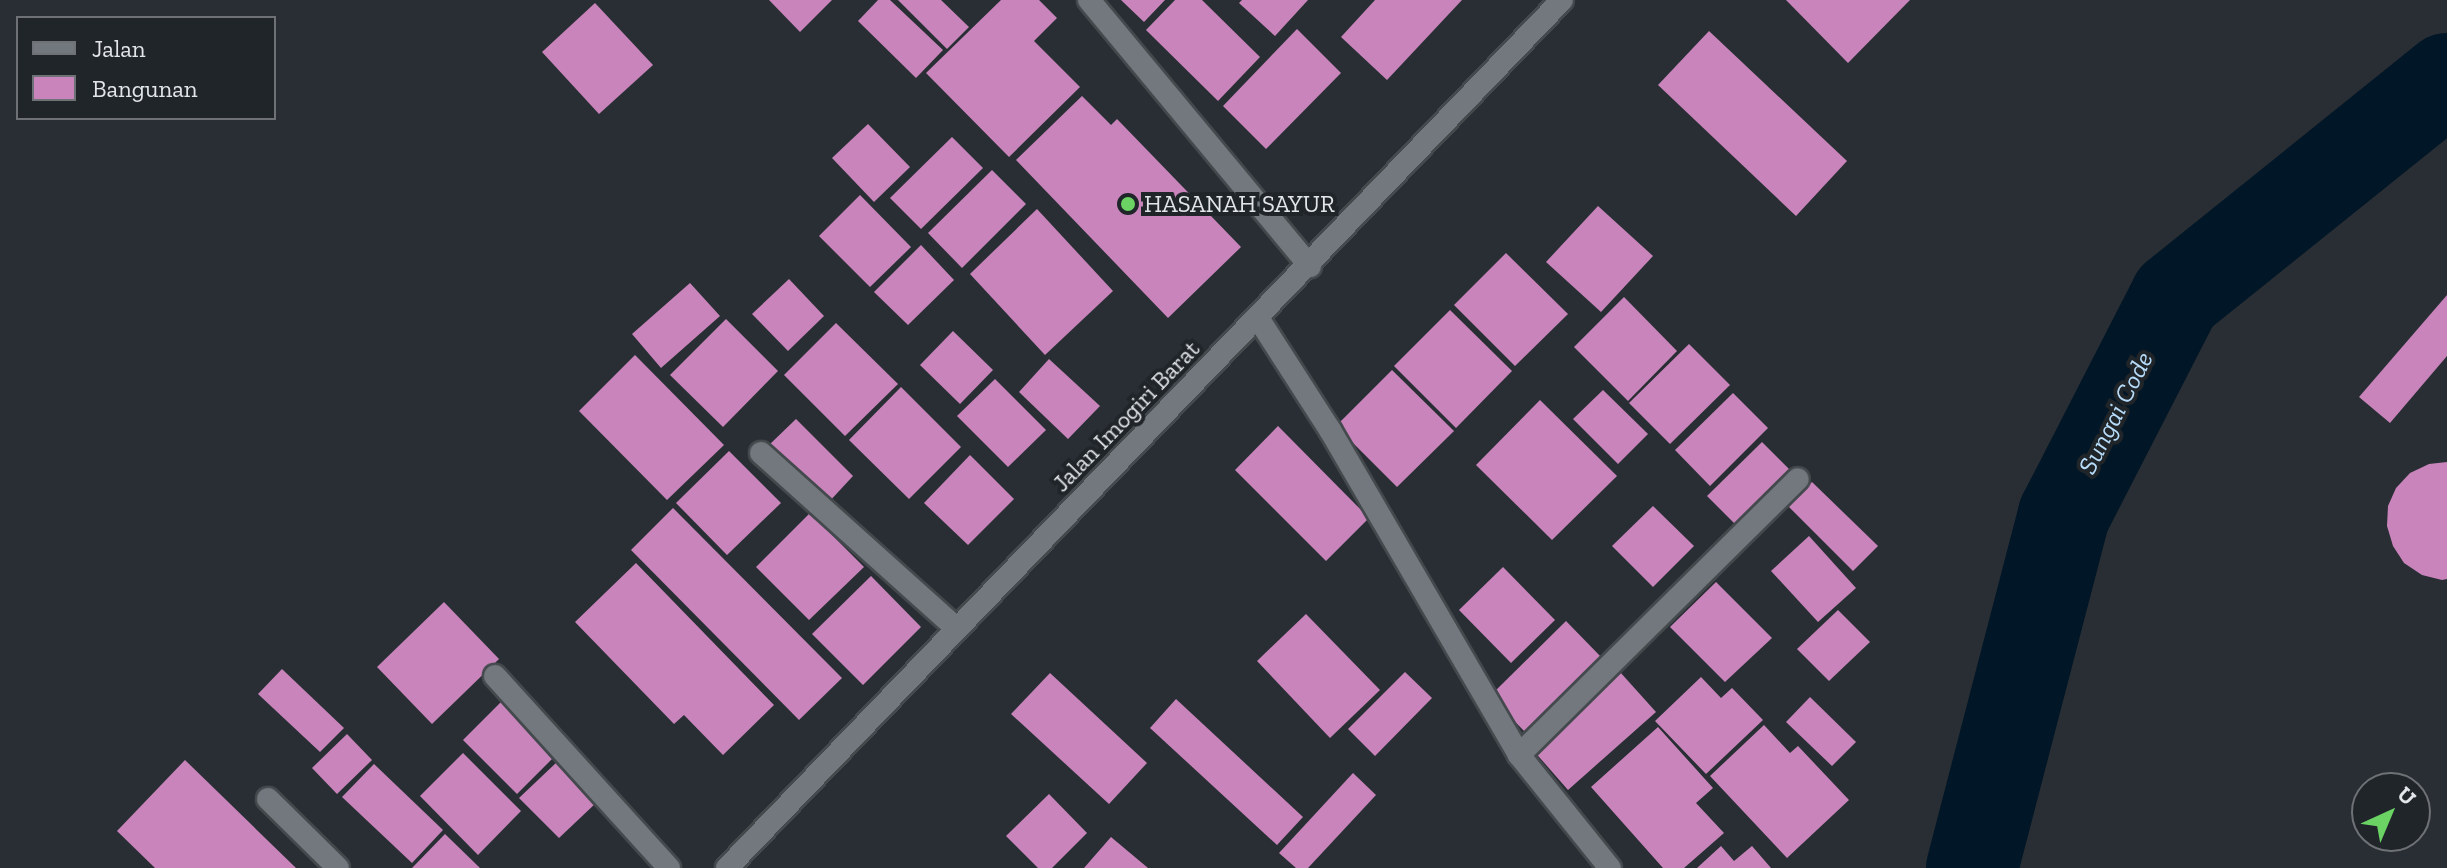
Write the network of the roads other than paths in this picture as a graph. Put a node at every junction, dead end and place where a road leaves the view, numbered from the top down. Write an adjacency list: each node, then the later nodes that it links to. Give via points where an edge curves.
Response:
1 (1089, 0): 3 (street)
2 (1562, 0): 3 (street, Jalan Imogiri Barat)
3 (1310, 266): 4 (street, Jalan Imogiri Barat)
4 (1258, 318): 7 (street, Jalan Imogiri Barat); 9 (street, via 1330,430)
5 (761, 453): 7 (street)
6 (1798, 479): 9 (street)
7 (957, 629): 13 (street, Jalan Imogiri Barat)
8 (495, 676): 12 (street)
9 (1519, 755): 14 (street)
10 (268, 799): 11 (street)
11 (338, 868)
12 (669, 868)
13 (727, 868)
14 (1610, 868)

